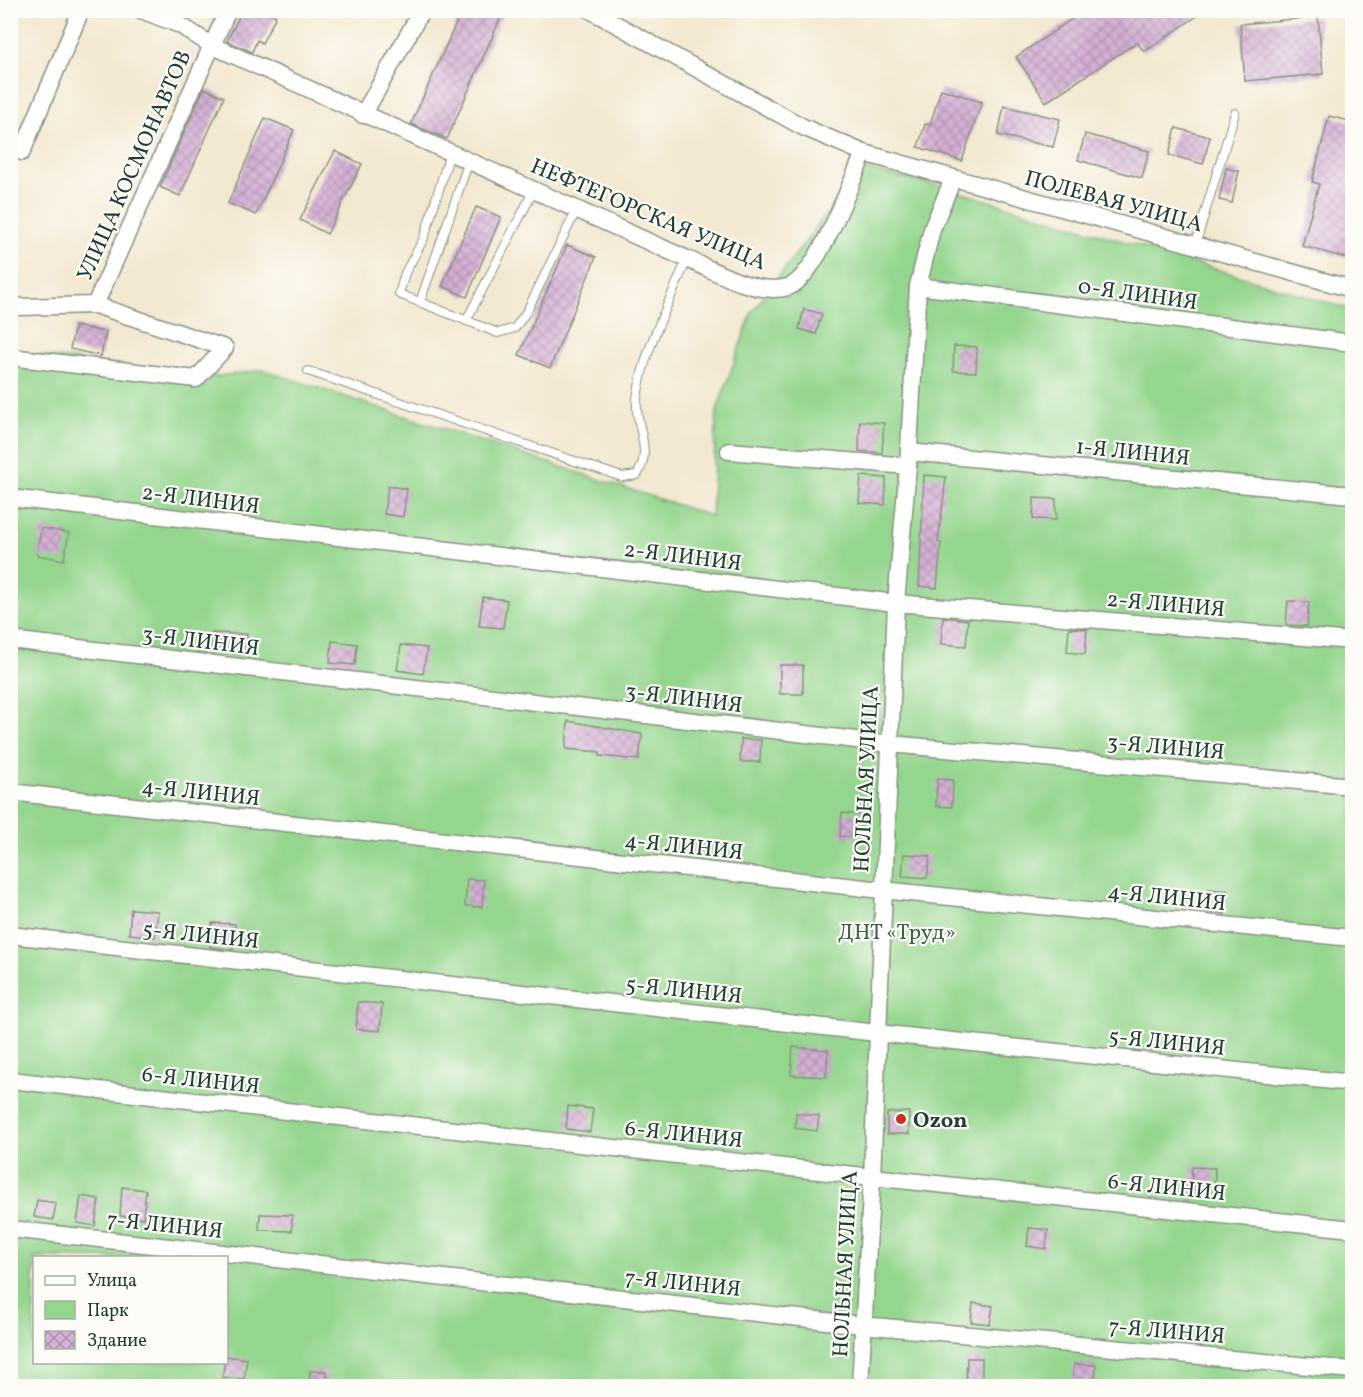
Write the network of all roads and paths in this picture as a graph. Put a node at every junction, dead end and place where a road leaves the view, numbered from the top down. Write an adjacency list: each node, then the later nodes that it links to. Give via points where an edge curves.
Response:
1 (81, 10): 9 (street, via 22,152)
2 (141, 10): 6 (street, НЕФТЕГОРСКАЯ УЛИЦА, via 180,25)
3 (228, 10): 6 (street, УЛИЦА КОСМОНАВТОВ)
4 (422, 10): 8 (street)
5 (590, 10): 11 (street, via 803,127)
6 (211, 45): 8 (street, НЕФТЕГОРСКАЯ УЛИЦА); 22 (street, УЛИЦА КОСМОНАВТОВ)
7 (1235, 113): 16 (lane)
8 (363, 115): 10 (street, НЕФТЕГОРСКАЯ УЛИЦА)
9 (10, 148)
10 (450, 153): 12 (street, НЕФТЕГОРСКАЯ УЛИЦА); 21 (lane, via 424,238 405,273 399,294)
11 (864, 153): 13 (street, ПОЛЕВАЯ УЛИЦА); 17 (street, НЕФТЕГОРСКАЯ УЛИЦА, via 815,261 803,278 788,287 742,282)
12 (469, 161): 14 (street, НЕФТЕГОРСКАЯ УЛИЦА); 21 (lane)
13 (952, 179): 16 (street, ПОЛЕВАЯ УЛИЦА); 18 (street, НОЛЬНАЯ УЛИЦА, via 932,229)
14 (534, 190): 15 (street, НЕФТЕГОРСКАЯ УЛИЦА); 23 (lane)
15 (577, 209): 17 (street, НЕФТЕГОРСКАЯ УЛИЦА); 23 (lane, via 515,328 498,333)
16 (1195, 246): 19 (street, ПОЛЕВАЯ УЛИЦА)
17 (687, 259): 26 (lane, via 640,375 637,403 645,450 637,475 622,477)
18 (918, 286): 24 (street, 0-Я ЛИНИЯ); 28 (street, НОЛЬНАЯ УЛИЦА)
19 (1353, 289)
20 (10, 302): 22 (street, via 19,307)
21 (420, 302): 23 (lane)
22 (95, 305): 25 (street, via 225,348 196,379)
23 (466, 321)
24 (1353, 343)
25 (10, 357)
26 (308, 371)
27 (729, 451): 28 (street, 1-Я ЛИНИЯ)
28 (908, 459): 29 (street, 1-Я ЛИНИЯ); 31 (street, НОЛЬНАЯ УЛИЦА)
29 (1353, 495)
30 (10, 498): 31 (street, 2-Я ЛИНИЯ)
31 (896, 603): 33 (street, 2-Я ЛИНИЯ); 34 (street, НОЛЬНАЯ УЛИЦА)
32 (10, 640): 34 (street, 3-Я ЛИНИЯ)
33 (1353, 641)
34 (890, 744): 35 (street, 3-Я ЛИНИЯ); 37 (street, НОЛЬНАЯ УЛИЦА)
35 (1353, 786)
36 (10, 792): 37 (street, 4-Я ЛИНИЯ)
37 (882, 890): 39 (street, 4-Я ЛИНИЯ); 40 (street, НОЛЬНАЯ УЛИЦА)
38 (10, 935): 40 (street, 5-Я ЛИНИЯ)
39 (1353, 938)
40 (877, 1033): 42 (street, 5-Я ЛИНИЯ); 43 (street, НОЛЬНАЯ УЛИЦА)
41 (10, 1080): 43 (street, 6-Я ЛИНИЯ)
42 (1353, 1083)
43 (872, 1177): 45 (street, 6-Я ЛИНИЯ); 46 (street, НОЛЬНАЯ УЛИЦА)
44 (10, 1229): 46 (street, 7-Я ЛИНИЯ)
45 (1353, 1229)
46 (862, 1325): 47 (street, 7-Я ЛИНИЯ); 48 (street, НОЛЬНАЯ УЛИЦА)
47 (1353, 1370)
48 (860, 1386)

